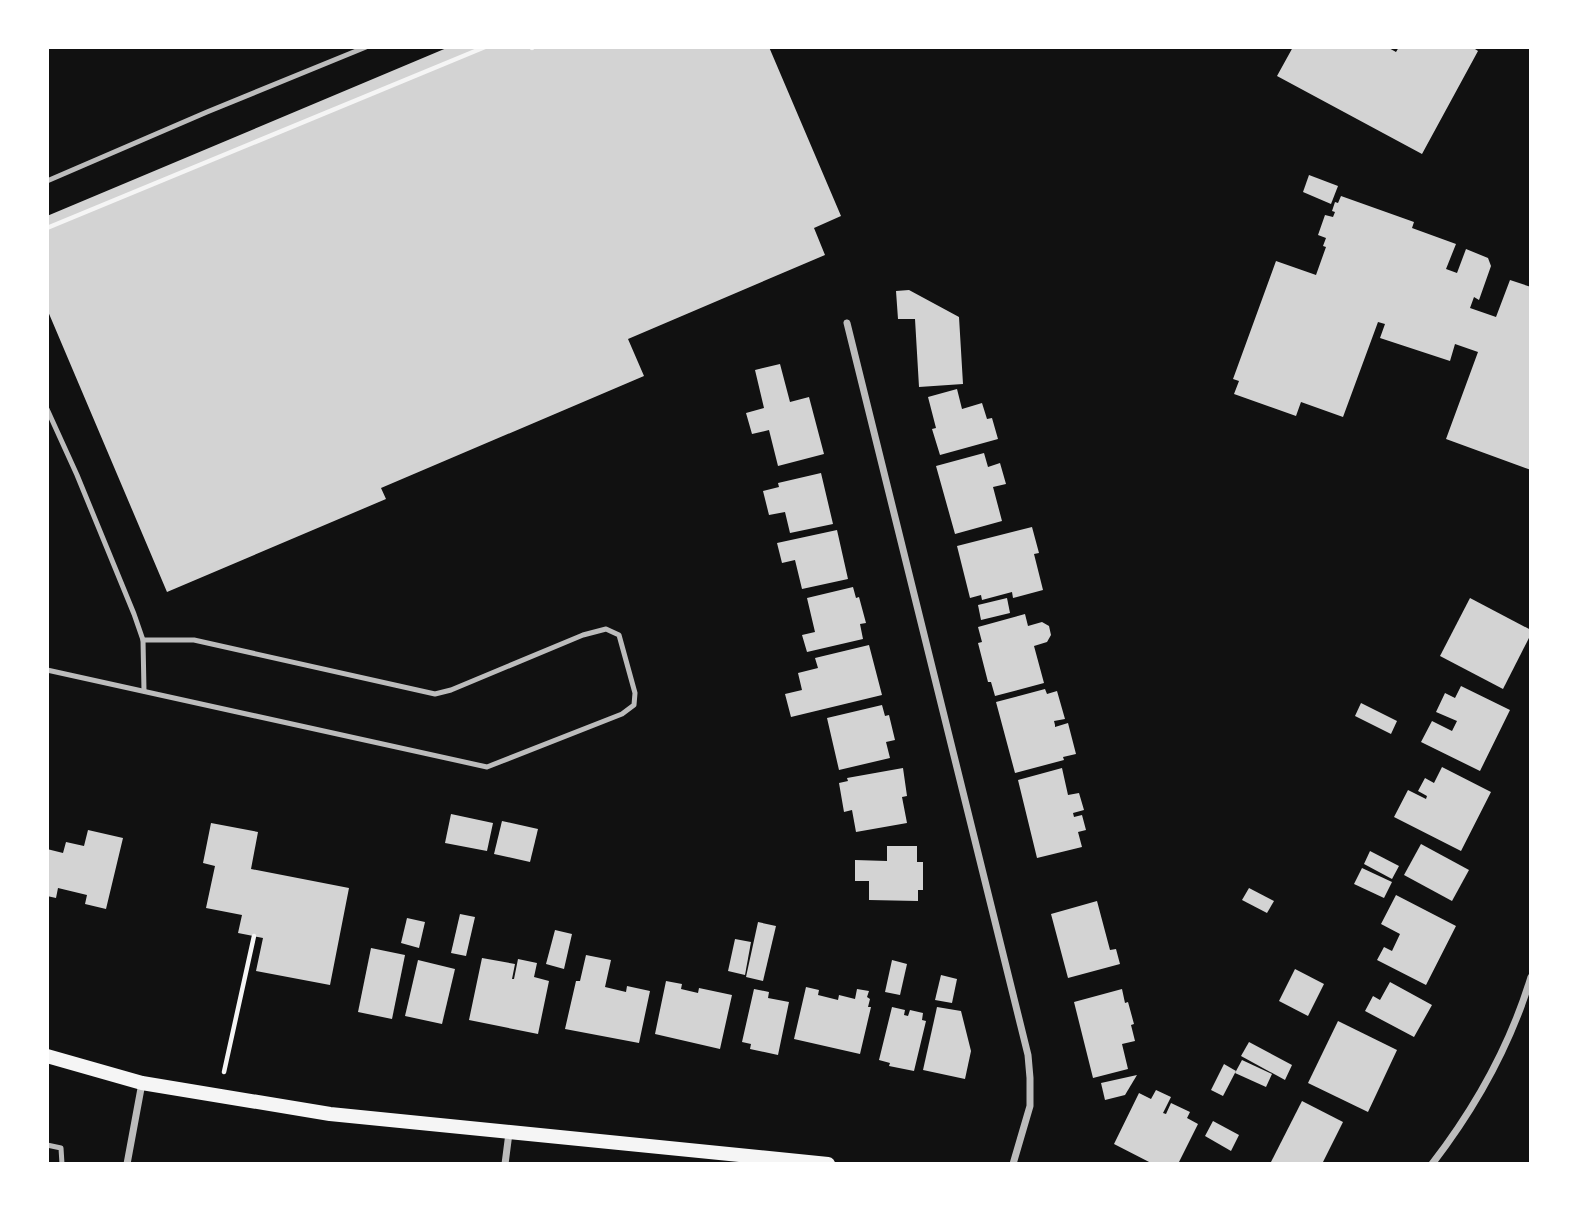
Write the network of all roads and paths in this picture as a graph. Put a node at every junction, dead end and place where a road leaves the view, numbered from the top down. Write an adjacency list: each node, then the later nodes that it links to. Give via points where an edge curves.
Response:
1 (366, 47): 3 (lane)
2 (485, 47): 4 (path)
3 (47, 181)
4 (47, 228)
5 (847, 323): 22 (street, via 1028,1055 1030,1105)
6 (47, 409): 7 (lane)
7 (143, 640): 9 (lane); 9 (lane, via 194,640 435,694 606,629 619,635 635,693 634,705 622,714 486,767)
8 (47, 670): 9 (lane)
9 (144, 691)
10 (254, 936): 14 (path)
11 (1531, 977): 17 (street, via 1494,1070)
12 (47, 1056): 13 (main road)
13 (142, 1083): 14 (main road); 19 (street)
14 (219, 1097): 15 (main road)
15 (509, 1133): 20 (street); 21 (main road)
16 (47, 1145): 18 (lane, via 61,1148)
17 (1435, 1163)
18 (61, 1164)
19 (127, 1164)
20 (505, 1164)
21 (828, 1164)
22 (1013, 1164)

